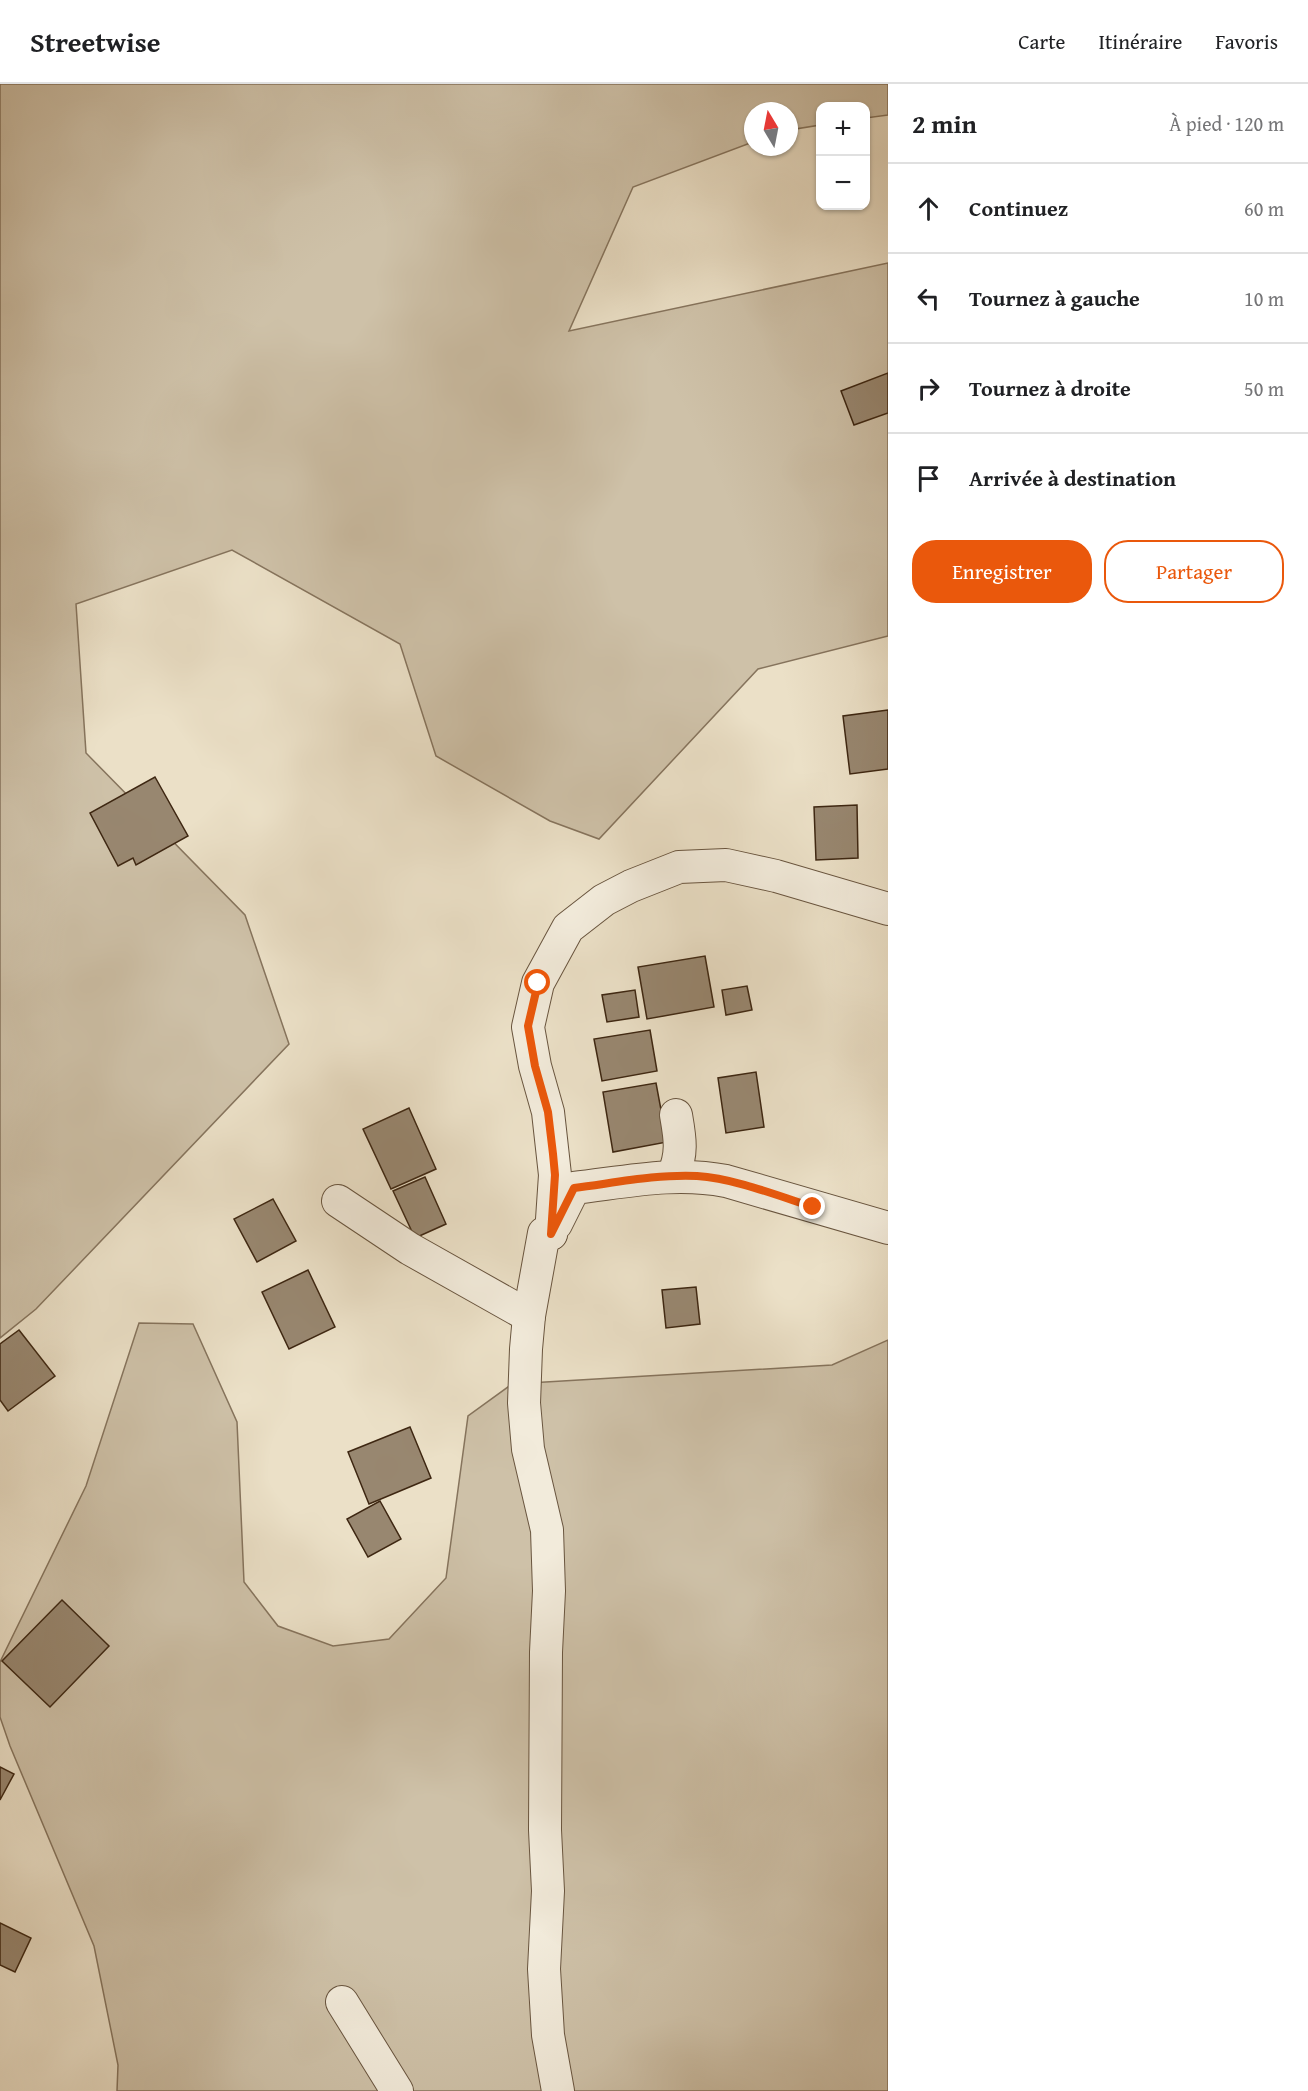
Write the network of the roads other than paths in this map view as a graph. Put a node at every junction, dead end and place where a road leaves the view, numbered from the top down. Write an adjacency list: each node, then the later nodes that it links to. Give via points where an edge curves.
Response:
1 (888, 909): 6 (street, via 726,865 679,867 631,885 568,928 538,983 528,1026 548,1112 554,1165)
2 (676, 1114): 3 (street, via 681,1142)
3 (674, 1176): 5 (street, via 726,1181); 6 (street, via 574,1188)
4 (338, 1201): 7 (street, via 410,1250)
5 (888, 1228)
6 (551, 1234): 7 (street, via 544,1233)
7 (529, 1316): 10 (street, via 524,1403 528,1449 547,1530 548,1891 544,1969 548,2035)
8 (342, 2002): 9 (street)
9 (397, 2091)
10 (558, 2091)

